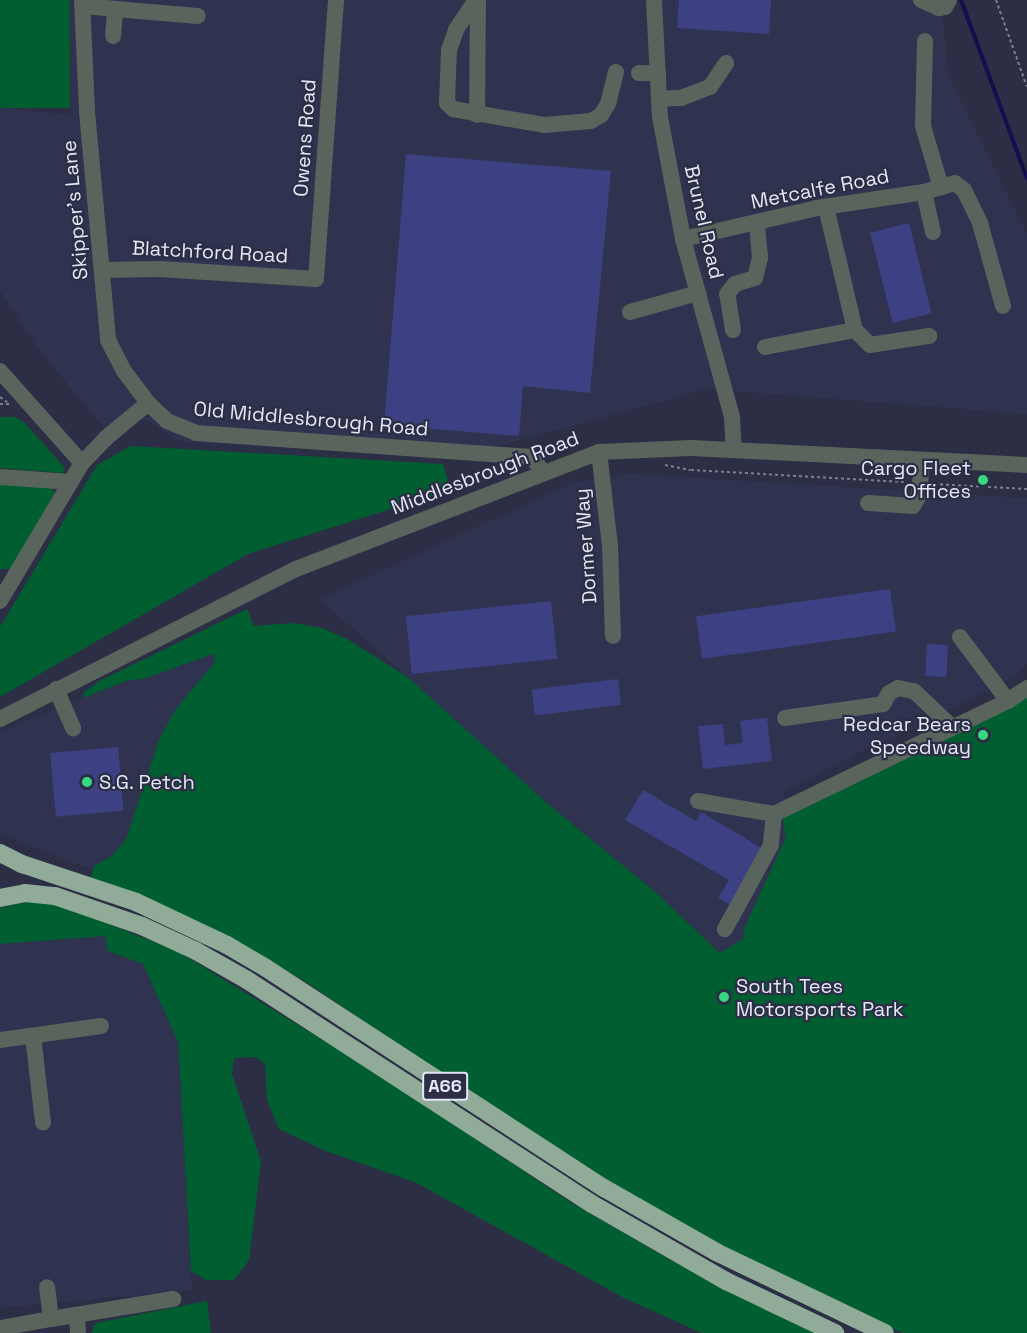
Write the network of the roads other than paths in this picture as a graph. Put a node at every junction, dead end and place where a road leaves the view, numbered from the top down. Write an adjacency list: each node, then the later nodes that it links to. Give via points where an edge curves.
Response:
1 (336, 0): 23 (street, Owens Road)
2 (477, 0): 16 (street); 16 (street, via 456,30 449,50 447,103 453,110)
3 (654, 0): 14 (street, Brunel Road)
4 (921, 0): 5 (street, via 945,8)
5 (949, 0)
6 (82, 3): 7 (street); 22 (street, Skipper's Lane, via 87,112)
7 (115, 9): 8 (street); 9 (street)
8 (198, 16)
9 (113, 36)
10 (925, 41): 17 (street, via 923,126)
11 (726, 63): 15 (street, via 710,87 681,98)
12 (616, 72): 16 (street, via 608,104 591,121 544,125)
13 (639, 73): 14 (street)
14 (658, 73): 15 (street, Brunel Road)
15 (659, 99): 21 (street, Brunel Road)
16 (477, 115)
17 (933, 190): 18 (street, Metcalfe Road); 20 (street); 25 (street, via 955,183 964,190 984,235)
18 (826, 207): 19 (street, Metcalfe Road); 28 (street)
19 (757, 222): 21 (street, Metcalfe Road); 27 (street, via 760,258 755,278 735,284 727,294)
20 (933, 232)
21 (683, 239): 24 (street, Brunel Road)
22 (102, 270): 23 (street, Blatchford Road, via 160,269); 32 (street, Skipper's Lane, via 108,340 124,371)
23 (316, 279)
24 (698, 293): 26 (street); 33 (street, Brunel Road, via 732,417)
25 (1003, 306)
26 (630, 312)
27 (733, 330)
28 (855, 330): 29 (street, via 870,345); 30 (street)
29 (929, 336)
30 (765, 347)
31 (0, 371): 36 (street)
32 (148, 403): 36 (street); 38 (street, Old Middlesbrough Road, via 166,421 196,433 532,457)
33 (735, 450): 34 (street, Middlesbrough Road); 35 (street, Middlesbrough Road)
34 (599, 452): 38 (street, Middlesbrough Road); 45 (street, Dormer Way, via 610,546)
35 (922, 460): 37 (street, Middlesbrough Road); 41 (street, via 921,483 913,506)
36 (82, 463): 40 (street)
37 (1027, 465)
38 (543, 472): 48 (street, Middlesbrough Road, via 296,569)
39 (0, 477): 40 (street)
40 (71, 482): 43 (street)
41 (868, 503)
42 (0, 571): 43 (street)
43 (17, 573): 44 (street)
44 (0, 601)
45 (613, 636)
46 (960, 637): 49 (street)
47 (1027, 688): 49 (street)
48 (56, 689): 51 (street, Middlesbrough Road); 53 (street)
49 (1008, 700): 52 (street)
50 (785, 718): 52 (street, via 883,704 889,693 898,688 914,691)
51 (0, 719)
52 (952, 727): 55 (street)
53 (73, 728)
54 (698, 801): 55 (street)
55 (774, 814): 58 (street, via 771,845)
56 (0, 853): 70 (highway, A66, via 136,902 227,945 663,1223)
57 (0, 898): 69 (highway, A66, via 25,893 56,896 142,926 196,951 247,980 592,1204 726,1281)
58 (725, 929)
59 (101, 1026): 60 (street)
60 (33, 1036): 61 (street); 62 (street)
61 (0, 1040)
62 (43, 1122)
63 (47, 1287): 66 (street)
64 (173, 1299): 65 (street)
65 (77, 1315): 66 (street); 68 (street)
66 (51, 1319): 67 (street)
67 (0, 1328)
68 (78, 1333)
69 (835, 1333)
70 (885, 1333)

